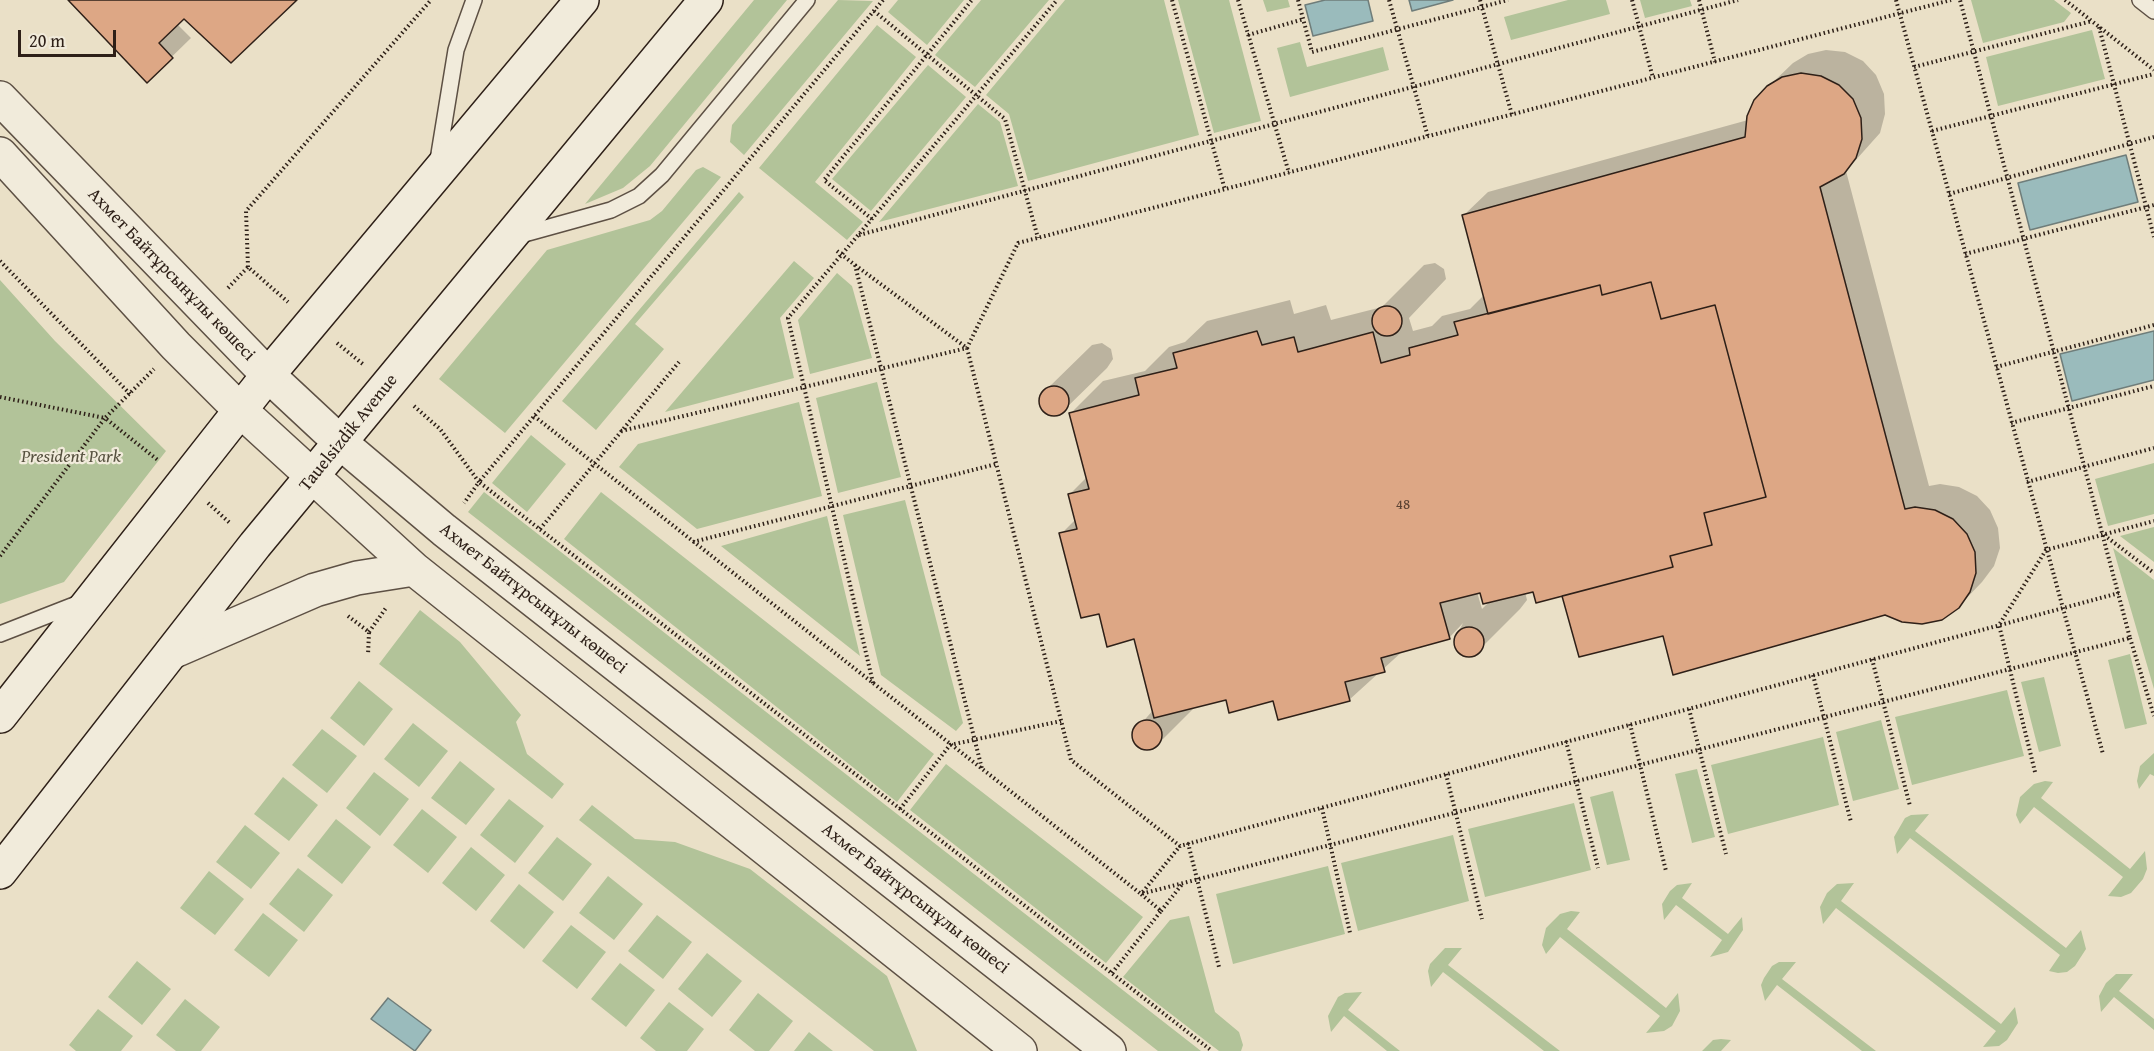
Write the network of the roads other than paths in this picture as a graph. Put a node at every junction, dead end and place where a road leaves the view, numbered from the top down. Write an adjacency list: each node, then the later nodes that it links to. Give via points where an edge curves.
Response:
1 (474, 0): 9 (lane, via 456,50)
2 (582, 0): 9 (street)
3 (706, 0): 10 (street, Tauelsizdik Avenue)
4 (807, 0): 10 (lane, via 662,176 639,196 611,210)
5 (2140, 0): 6 (lane)
6 (2154, 11)
7 (0, 98): 11 (street, Ахмет Байтұрсынұлы көшесі)
8 (0, 154): 12 (street)
9 (435, 175): 11 (street)
10 (512, 237): 13 (street, Tauelsizdik Avenue)
11 (268, 375): 12 (street); 13 (street, Ахмет Байтұрсынұлы көшесі)
12 (240, 410): 14 (street); 16 (street)
13 (341, 443): 14 (street, Tauelsizdik Avenue); 22 (street, Ахмет Байтұрсынұлы көшесі, via 444,530)
14 (314, 477): 15 (street); 18 (street, Tauelsizdik Avenue)
15 (414, 569): 18 (street, via 357,578 315,590); 21 (street)
16 (90, 599): 17 (lane); 19 (street)
17 (0, 634)
18 (172, 652): 20 (street, Tauelsizdik Avenue)
19 (0, 716)
20 (0, 872)
21 (1020, 1051)
22 (1109, 1051)

